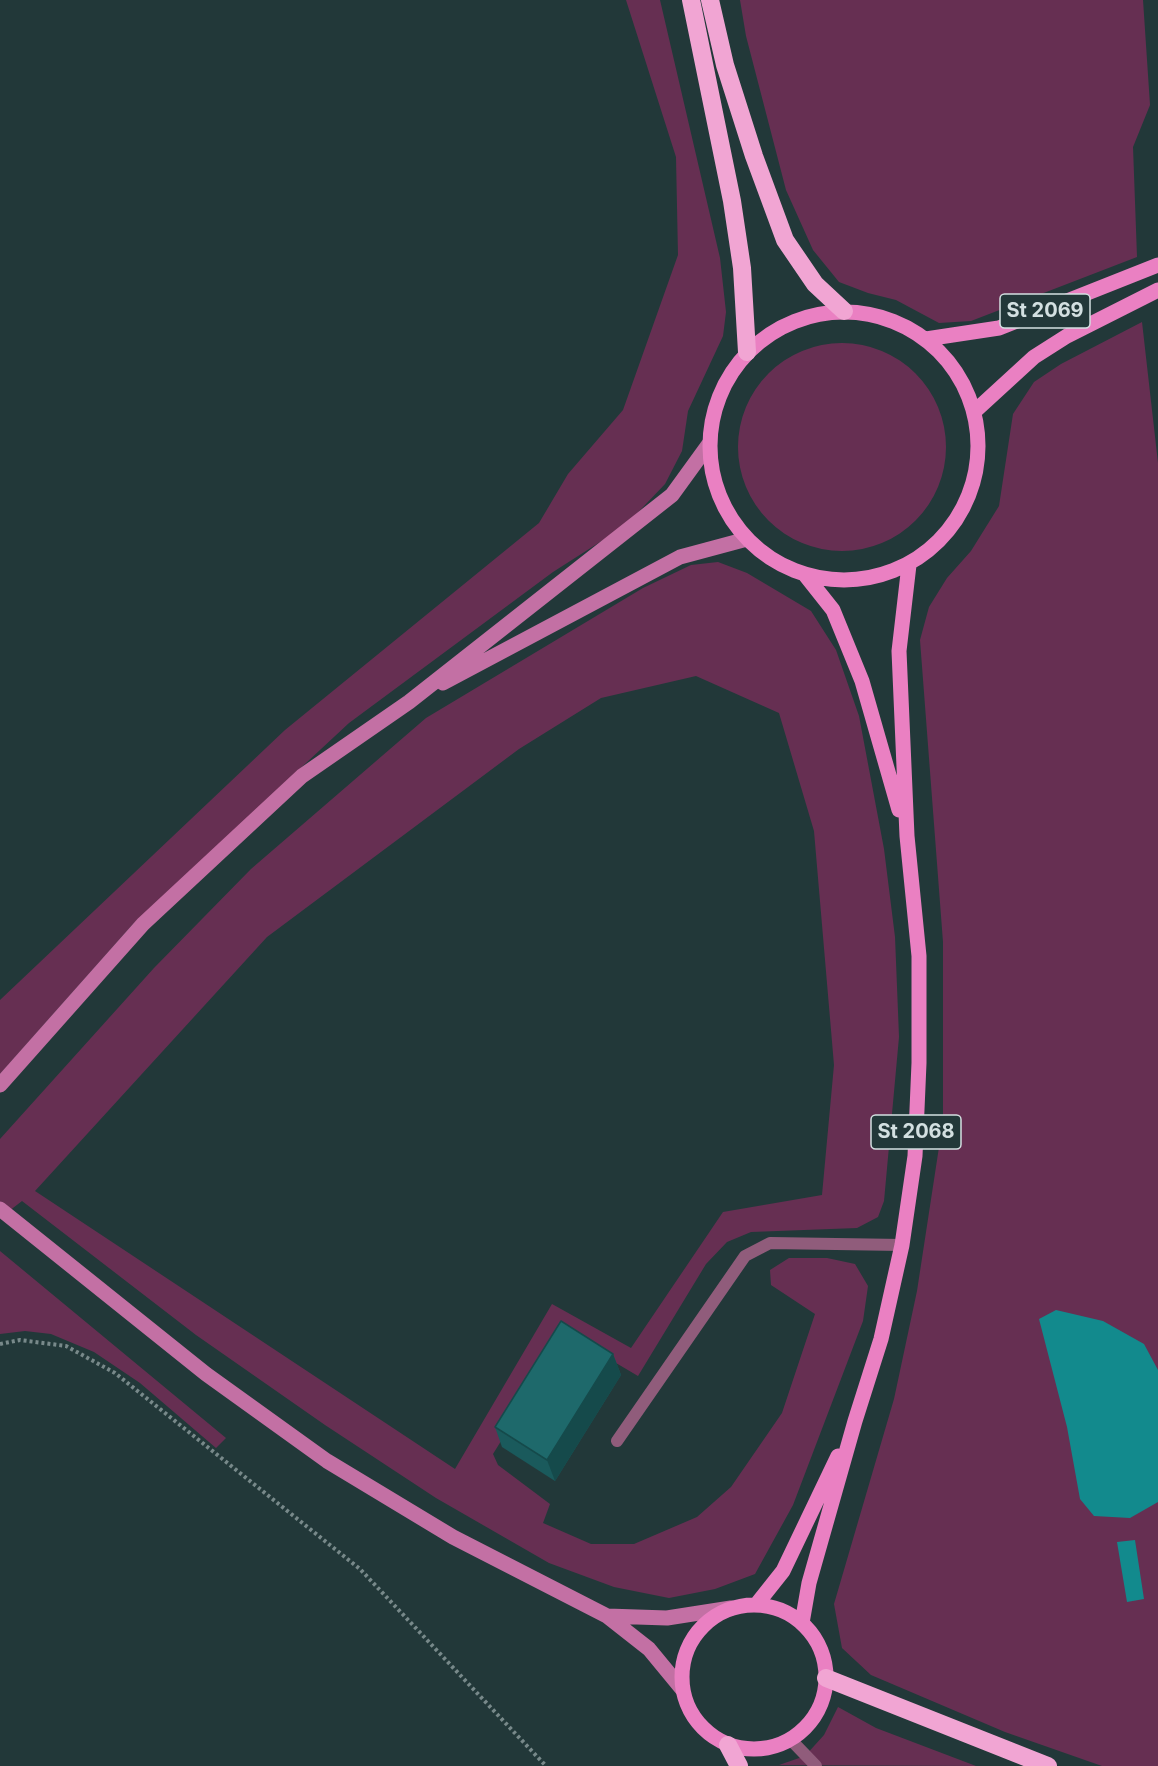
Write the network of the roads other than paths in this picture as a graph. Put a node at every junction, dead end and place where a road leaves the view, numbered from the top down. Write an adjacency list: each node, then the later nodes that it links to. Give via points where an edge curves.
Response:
1 (691, 0): 7 (highway, via 732,201 742,268)
2 (710, 0): 5 (highway, via 750,144 786,240 815,284)
3 (1158, 265): 6 (main road, St 2069, via 999,328)
4 (1158, 290): 8 (main road, St 2069, via 1034,357)
5 (844, 311): 6 (main road, via 887,318); 7 (main road, via 809,315 776,330)
6 (926, 339): 8 (main road, via 956,371)
7 (747, 352): 9 (main road, via 727,379 714,410)
8 (974, 412): 11 (main road, via 978,456 968,500 944,537)
9 (709, 444): 10 (main road, via 718,495 730,519); 13 (street, via 672,495)
10 (747, 539): 12 (main road, via 774,561); 13 (street, via 680,557)
11 (909, 565): 12 (main road, via 864,579 841,581); 14 (main road, St 2068, via 899,651)
12 (806, 576): 14 (main road, St 2068, via 833,610 862,681)
13 (409, 702): 15 (street, via 302,776 152,916)
14 (907, 836): 17 (main road, St 2068, via 919,956 920,1063 915,1156)
15 (0, 1085)
16 (0, 1209): 22 (street, via 206,1374 327,1461 453,1537)
17 (902, 1245): 18 (main road, St 2068, via 881,1339); 19 (lane, via 770,1243 745,1256)
18 (855, 1421): 20 (main road, St 2068, via 783,1571); 23 (main road, St 2068, via 809,1583)
19 (617, 1441)
20 (756, 1605): 21 (main road); 23 (main road, via 781,1610)
21 (731, 1608): 22 (street, via 667,1618); 25 (main road, via 713,1617 687,1648)
22 (607, 1616): 25 (street, via 649,1649)
23 (802, 1623): 24 (main road, via 815,1639)
24 (826, 1678): 26 (main road, via 822,1702 809,1724); 30 (highway)
25 (682, 1689): 27 (main road, via 698,1723)
26 (791, 1740): 27 (main road, via 768,1749); 29 (lane)
27 (728, 1745): 28 (highway)
28 (739, 1766)
29 (816, 1766)
30 (1048, 1766)

